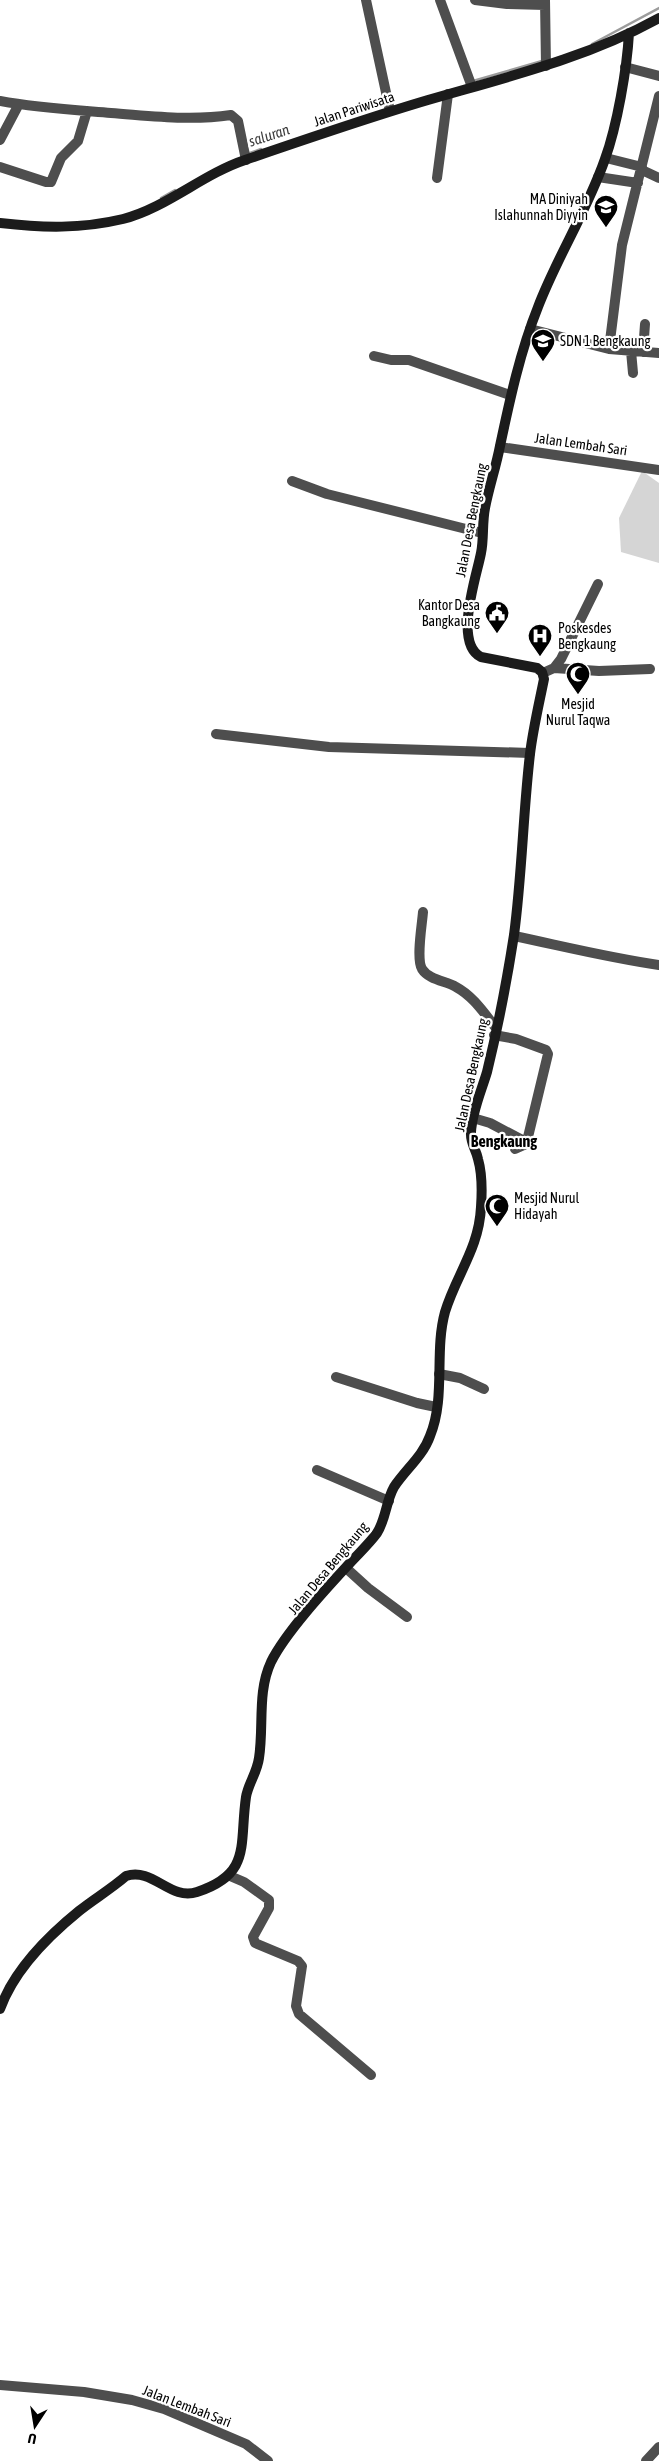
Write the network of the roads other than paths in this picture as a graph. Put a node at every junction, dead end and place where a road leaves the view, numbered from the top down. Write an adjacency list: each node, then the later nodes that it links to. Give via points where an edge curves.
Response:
1 (366, 0): 16 (street)
2 (440, 0): 11 (street)
3 (474, 0): 4 (street)
4 (506, 2): 5 (street)
5 (545, 2): 8 (street)
6 (658, 21): 7 (street, Jalan Pariwisata)
7 (629, 37): 8 (street, Jalan Pariwisata, via 574,57); 9 (street, Jalan Desa Bengkaung)
8 (546, 62): 11 (street, Jalan Pariwisata)
9 (625, 67): 10 (street); 20 (street, Jalan Desa Bengkaung)
10 (659, 76)
11 (471, 83): 12 (street, Jalan Pariwisata)
12 (448, 94): 16 (street, Jalan Pariwisata); 23 (street)
13 (659, 96): 22 (street)
14 (0, 101): 15 (street)
15 (19, 104): 17 (street); 18 (street)
16 (389, 108): 19 (street, Jalan Pariwisata)
17 (87, 111): 19 (street, via 190,119 231,115 238,121); 21 (street, via 78,141 61,158 51,182)
18 (0, 140)
19 (244, 156): 27 (street, Jalan Pariwisata, via 151,208 125,218 65,228)
20 (606, 158): 22 (street); 24 (street, Jalan Desa Bengkaung)
21 (0, 167)
22 (642, 168): 25 (street); 26 (street)
23 (436, 178)
24 (598, 178): 26 (street); 29 (street, Jalan Desa Bengkaung, via 555,266)
25 (659, 178)
26 (638, 183): 30 (street, via 622,245)
27 (0, 222)
28 (645, 324): 32 (street)
29 (530, 329): 30 (street); 36 (street, Jalan Desa Bengkaung)
30 (609, 349): 31 (street)
31 (631, 351): 32 (street); 35 (street)
32 (643, 352): 33 (street)
33 (659, 353)
34 (374, 356): 36 (street, via 409,360)
35 (632, 373)
36 (510, 395): 37 (street, Jalan Desa Bengkaung)
37 (500, 447): 38 (street, Jalan Lembah Sari); 40 (street, Jalan Desa Bengkaung)
38 (659, 470)
39 (292, 481): 40 (street, via 328,494)
40 (482, 533): 44 (street, Jalan Desa Bengkaung, via 482,550 469,607 469,636 474,651 481,657 536,668)
41 (598, 584): 42 (street, via 566,651)
42 (554, 668): 43 (street, via 599,671); 44 (street)
43 (650, 669)
44 (543, 673): 46 (street, Jalan Desa Bengkaung)
45 (216, 734): 46 (street, via 329,747)
46 (530, 753): 48 (street, Jalan Desa Bengkaung)
47 (423, 912): 50 (street, via 420,962 423,970 466,994)
48 (514, 936): 49 (street, via 621,960); 50 (street, Jalan Desa Bengkaung)
49 (659, 965)
50 (495, 1031): 51 (street, Jalan Desa Bengkaung); 52 (street, via 546,1050 548,1054)
51 (474, 1118): 52 (street); 54 (street, Jalan Desa Bengkaung, via 471,1138 479,1163 480,1220 473,1251 445,1311)
52 (526, 1142): 53 (street)
53 (515, 1149)
54 (439, 1374): 56 (street, via 460,1378); 57 (street, Jalan Desa Bengkaung)
55 (336, 1377): 57 (street)
56 (484, 1389)
57 (436, 1407): 59 (street, Jalan Desa Bengkaung, via 429,1441 395,1486)
58 (317, 1470): 59 (street)
59 (389, 1501): 60 (street, Jalan Desa Bengkaung, via 376,1534)
60 (346, 1568): 61 (street); 62 (street, Jalan Desa Bengkaung, via 283,1644 269,1667 262,1692 259,1760 246,1797 240,1856)
61 (407, 1617)
62 (230, 1876): 63 (street, via 186,1894 174,1892 162,1882 135,1873 126,1876 79,1912 28,1961 5,1994); 64 (street, via 269,1900 269,1908 254,1935 255,1943 298,1961 302,1966 296,2006 299,2014)
63 (0, 2009)
64 (371, 2075)
65 (0, 2385): 67 (street, Jalan Lembah Sari, via 84,2392 164,2409 246,2444)
66 (659, 2447): 68 (street)
67 (268, 2461)
68 (646, 2461)

